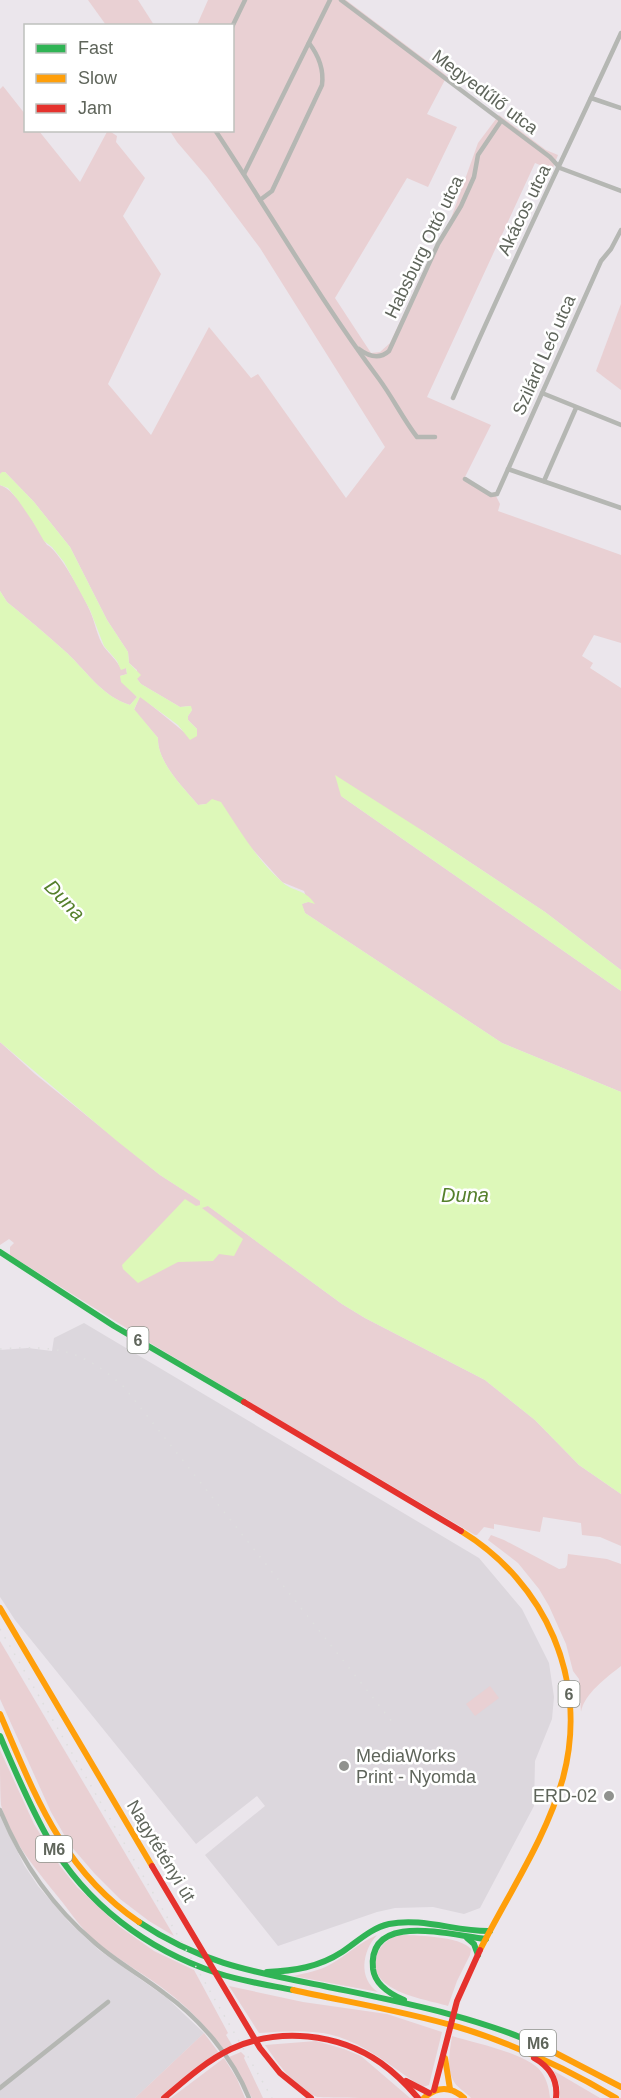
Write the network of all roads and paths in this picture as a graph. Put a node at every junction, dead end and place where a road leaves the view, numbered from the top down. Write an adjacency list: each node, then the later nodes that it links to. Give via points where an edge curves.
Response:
1 (245, 0): 4 (street)
2 (330, 0): 6 (street)
3 (341, 0): 9 (street, Megyedűlő utca)
4 (233, 24)
5 (621, 33): 7 (street, Akácos utca)
6 (309, 43): 12 (street); 14 (street, via 320,61 322,85 272,191)
7 (591, 98): 8 (street); 11 (street, Akácos utca)
8 (621, 108)
9 (501, 120): 11 (street, Megyedűlő utca); 16 (street, Habsburg Ottó utca, via 478,154 474,177 461,206 438,244 389,351 369,356)
10 (216, 132): 12 (street)
11 (560, 168): 13 (street, Megyedűlő utca); 18 (street, Akácos utca)
12 (244, 174): 14 (street)
13 (621, 192)
14 (260, 200): 16 (street)
15 (621, 230): 17 (street, Szilárd Leó utca, via 601,261)
16 (355, 345): 21 (street, via 417,437)
17 (542, 393): 19 (street); 22 (street, Szilárd Leó utca)
18 (453, 398)
19 (576, 408): 20 (street); 24 (street)
20 (621, 425)
21 (435, 437)
22 (508, 469): 23 (street, Szilárd Leó utca, via 496,494 491,495); 24 (street)
23 (465, 479)
24 (543, 481): 25 (street)
25 (621, 508)
26 (0, 1252): 32 (main road, 6, via 139,1341 453,1526 501,1559 525,1586 559,1646 571,1705 571,1733 567,1764 552,1810)
27 (0, 1608): 48 (main road, Nagytétényi út, via 261,2048 280,2073)
28 (0, 1714): 36 (main road, M6, via 44,1814 65,1848 98,1888 121,1909 184,1949)
29 (0, 1736): 39 (main road, M6, via 37,1818 59,1855 99,1903 142,1937 209,1970 434,2020)
30 (0, 1810): 47 (street, via 31,1871 61,1910 94,1943 164,1992 197,2022 225,2056)
31 (474, 1931): 32 (main road); 34 (main road); 36 (main road, via 393,1923 370,1932 317,1966 287,1972)
32 (490, 1931): 34 (main road, 6)
33 (466, 1938): 34 (main road); 35 (main road, via 474,1944); 38 (main road, via 402,1930 386,1936 377,1946 373,1966 380,1985 395,1996)
34 (486, 1939): 35 (main road, 6)
35 (478, 1955): 40 (main road, 6, via 455,2005)
36 (247, 1971): 38 (main road, M6)
37 (108, 2002): 43 (street)
38 (428, 2008): 42 (main road, M6, via 530,2040)
39 (503, 2042): 51 (main road, via 546,2065 555,2081); 52 (main road, M6, via 547,2059)
40 (444, 2049): 44 (main road, 6); 45 (main road, 6)
41 (399, 2077): 45 (main road); 46 (main road, via 347,2044 324,2037 294,2035 254,2040 222,2054); 49 (main road)
42 (621, 2087)
43 (0, 2088)
44 (450, 2089): 45 (main road); 50 (main road)
45 (429, 2094)
46 (164, 2098)
47 (249, 2098)
48 (311, 2098)
49 (418, 2098)
50 (464, 2098)
51 (556, 2098)
52 (616, 2098)

